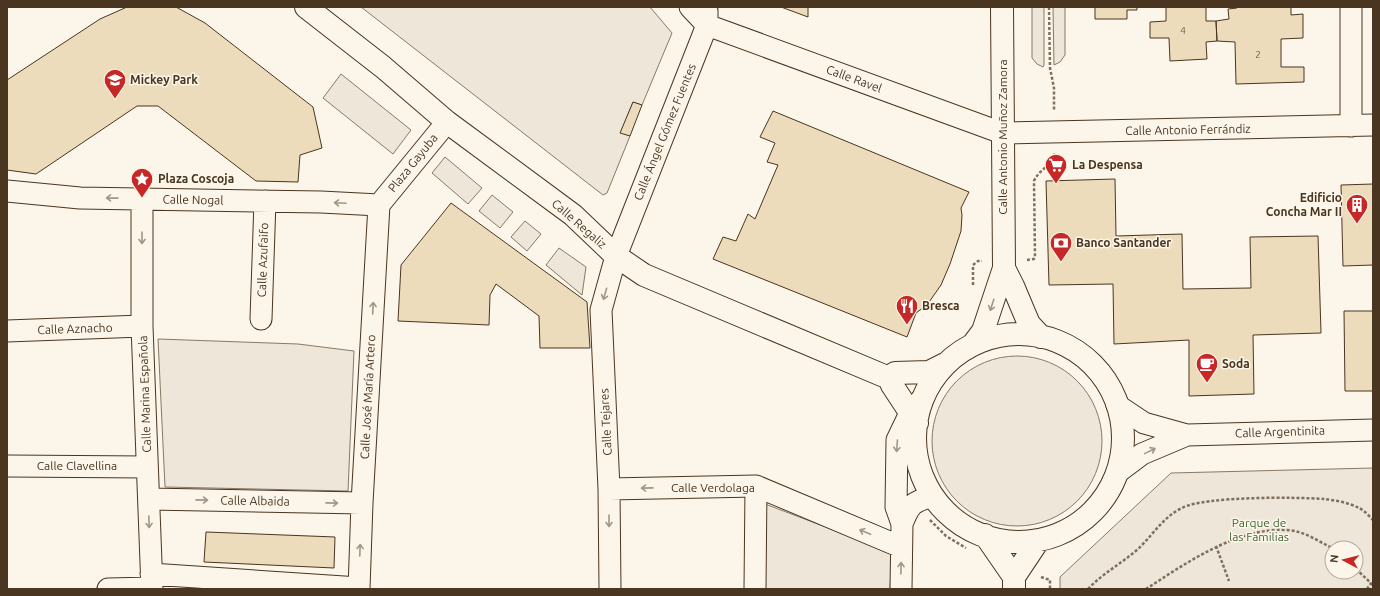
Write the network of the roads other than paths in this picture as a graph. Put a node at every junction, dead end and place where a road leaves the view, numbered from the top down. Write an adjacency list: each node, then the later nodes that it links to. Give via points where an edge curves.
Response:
1 (306, 7): 6 (street, Calle Regaliz, via 383,67)
2 (690, 7): 5 (street)
3 (1002, 7): 9 (street, Calle Antonio Muñoz Zamora)
4 (1351, 7): 8 (street)
5 (707, 16): 9 (street, Calle Ravel); 14 (street, Calle Ángel Gómez Fuentes)
6 (447, 122): 13 (street, Plaza Gayuba); 14 (street, Calle Regaliz, via 573,215)
7 (1373, 125): 8 (street, Calle Antonio Ferrándiz)
8 (1351, 126): 9 (street, Calle Antonio Ferrándiz)
9 (1002, 133): 15 (street, Calle Antonio Muñoz Zamora)
10 (7, 192): 11 (street, Calle Nogal, one-way to 10, via 80,198)
11 (142, 199): 12 (street, Calle Nogal); 17 (street, Calle Marina Española, one-way to 17)
12 (265, 201): 13 (street, Calle Nogal, one-way to 12); 16 (street, Calle Azufaifo)
13 (379, 205): 34 (street, Calle José María Artero, one-way to 13)
14 (616, 256): 22 (street, Calle Regaliz, via 644,275); 31 (street, Calle Tejares, one-way to 31, via 601,310)
15 (1004, 268): 19 (street, Calle Antonio Muñoz Zamora, via 1029,324); 20 (street, Calle Antonio Muñoz Zamora, one-way to 20, via 983,331)
16 (261, 319)
17 (142, 326): 18 (street, Calle Aznacho); 28 (street, Calle Marina Española)
18 (7, 331)
19 (1041, 337): 20 (street, via 1009,334); 23 (street, via 1050,338 1088,360 1111,389)
20 (974, 343): 21 (street)
21 (945, 364): 22 (street, via 929,372 895,373); 24 (street)
22 (889, 378): 24 (street, via 892,385)
23 (1117, 405): 26 (street, Calle Argentinita, via 1144,423); 29 (street, via 1121,415 1123,442)
24 (916, 412): 32 (street, via 914,436 918,467); 35 (street, one-way to 35, via 897,440 896,507)
25 (1373, 430): 26 (street, Calle Argentinita)
26 (1187, 434): 29 (street, Calle Argentinita, one-way to 26, via 1142,454)
27 (7, 466): 28 (street, Calle Clavellina)
28 (147, 466): 33 (street, Calle Marina Española)
29 (1118, 472): 37 (street, via 1098,506 1074,527)
30 (756, 486): 31 (street, Calle Verdolaga, one-way to 31); 38 (street, Calle Verdolaga, one-way to 30); 44 (street)
31 (609, 489): 43 (street, Calle Tejares, one-way to 43)
32 (933, 496): 35 (street, via 915,501 908,509); 36 (street, via 938,505 968,530)
33 (149, 500): 34 (street, Calle Albaida, one-way to 34); 40 (street, Calle Marina Española, one-way to 40)
34 (362, 503): 42 (street, Calle José María Artero, one-way to 34)
35 (902, 524): 38 (street)
36 (985, 535): 37 (street, via 1011,543); 39 (street)
37 (1038, 541): 39 (street)
38 (901, 547): 45 (street, one-way to 38)
39 (1014, 583)
40 (152, 584): 41 (street); 42 (street)
41 (108, 589)
42 (359, 589)
43 (610, 589)
44 (754, 589)
45 (901, 589)

